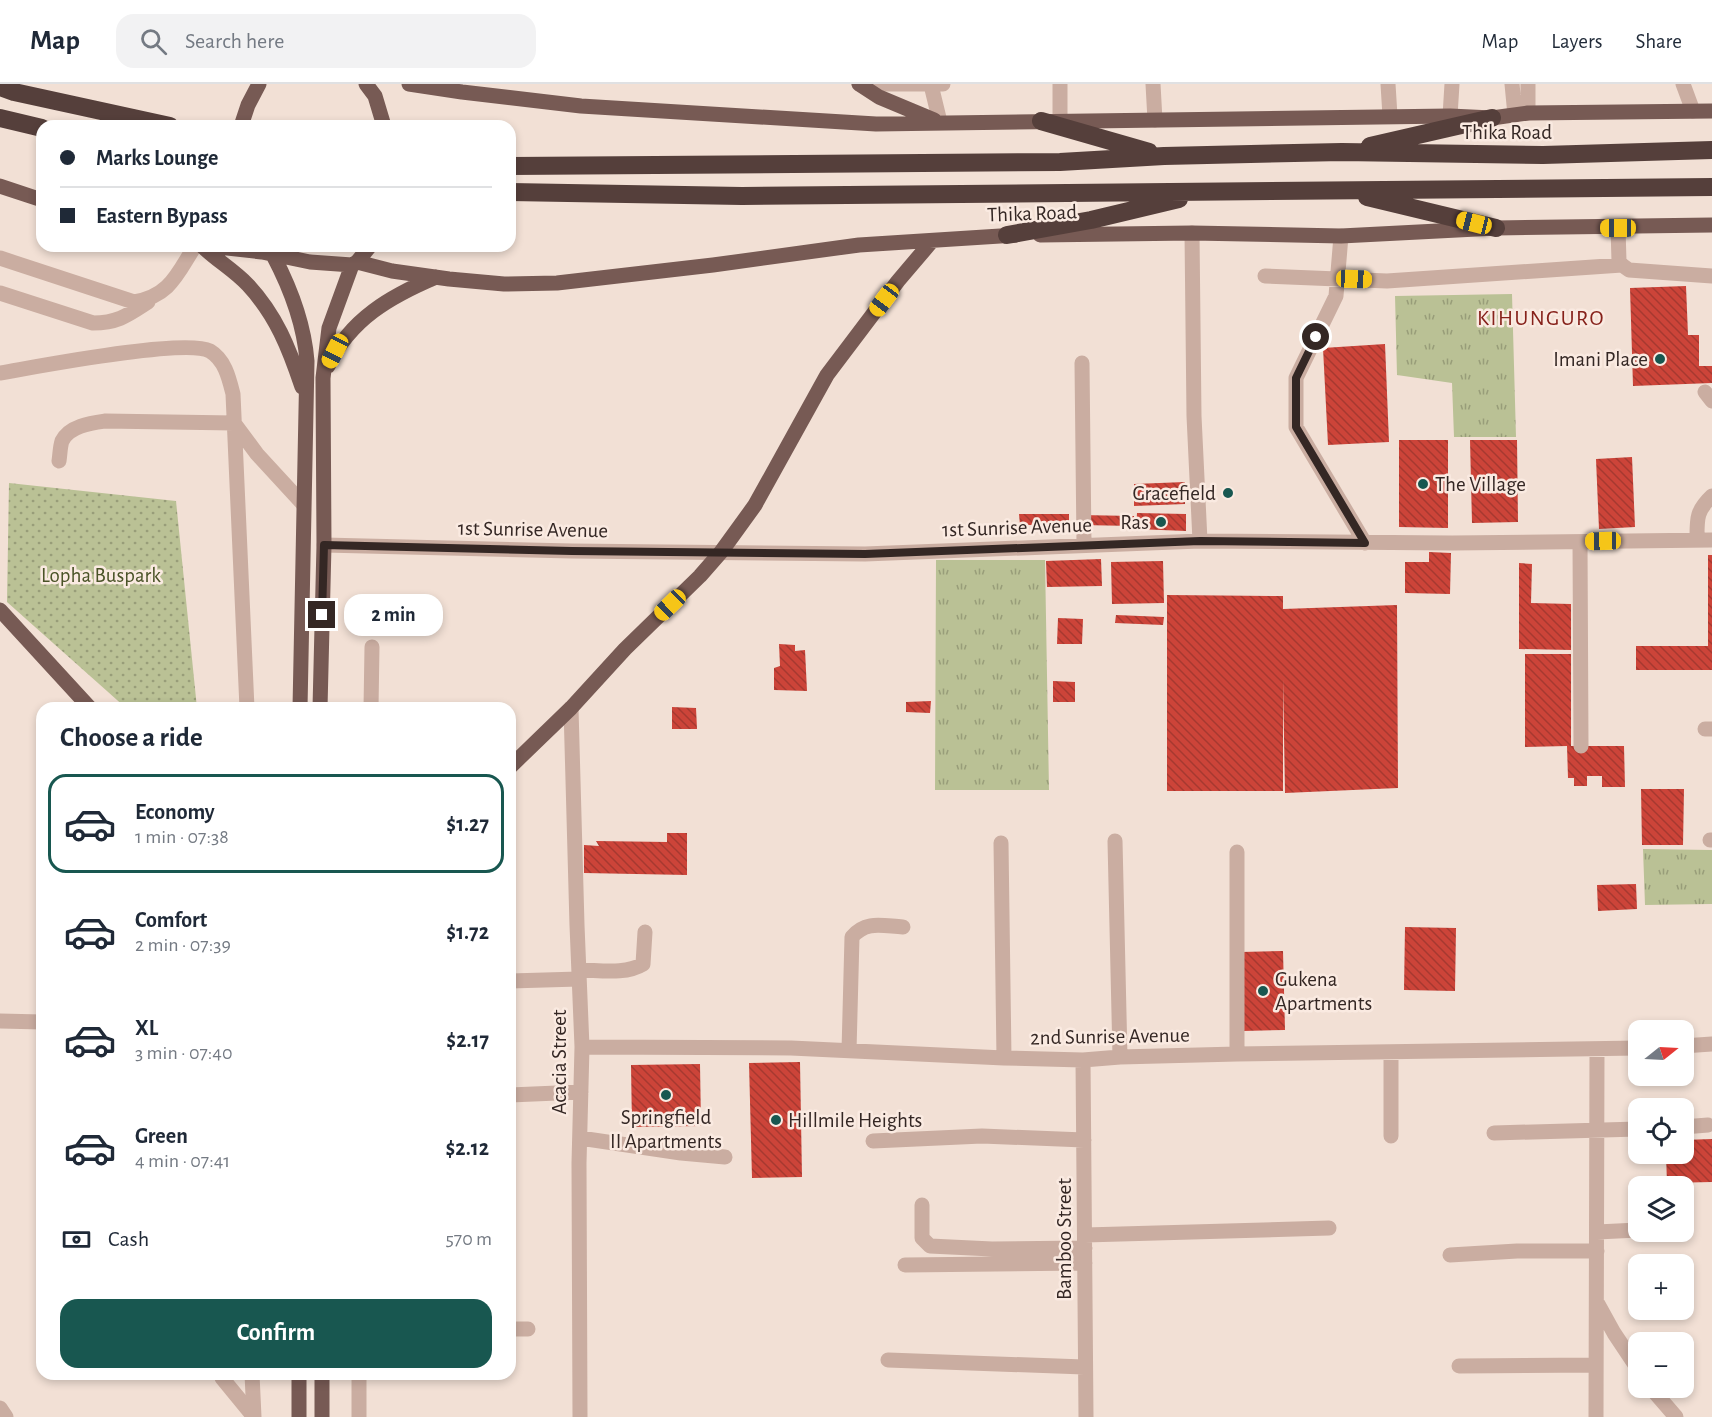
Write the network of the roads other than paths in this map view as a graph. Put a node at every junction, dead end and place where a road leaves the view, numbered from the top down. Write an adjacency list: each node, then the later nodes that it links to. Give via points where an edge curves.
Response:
1 (259, 84): 24 (main road)
2 (366, 84): 25 (main road, via 375,96)
3 (410, 84): 13 (main road, Thika Road)
4 (859, 84): 14 (street); 29 (main road)
5 (943, 84): 14 (street)
6 (1060, 84): 28 (street)
7 (1153, 84): 26 (street)
8 (1388, 84): 20 (street)
9 (1452, 84): 19 (street)
10 (1512, 84): 18 (street)
11 (1528, 84): 18 (street)
12 (1683, 84): 16 (street)
13 (424, 85): 29 (main road, Thika Road, via 581,106 674,113 876,124)
14 (931, 85): 29 (street)
15 (0, 87): 23 (highway)
16 (1693, 111): 17 (main road, Thika Road); 18 (main road, Thika Road)
17 (1712, 111)
18 (1522, 114): 22 (main road, Thika Road)
19 (1450, 116): 20 (main road, Thika Road); 22 (main road, Thika Road)
20 (1390, 117): 26 (main road, Thika Road)
21 (0, 118): 30 (highway)
22 (1492, 118): 32 (highway)
23 (142, 120)
24 (243, 120)
25 (383, 120)
26 (1155, 120): 28 (main road, Thika Road)
27 (1041, 121): 28 (main road, Thika Road); 29 (main road, Thika Road); 33 (highway)
28 (1060, 121)
29 (940, 122)
30 (36, 127)
31 (1712, 150): 32 (highway, Thika Road, via 1543,155)
32 (1342, 152): 33 (highway, Thika Road)
33 (1164, 156): 34 (highway, Thika Road, via 1060,162)
34 (516, 166)
35 (0, 186): 40 (main road)
36 (1712, 187): 37 (highway, Thika Road)
37 (1341, 190): 39 (highway, Thika Road); 42 (highway)
38 (516, 192): 39 (highway, Thika Road, via 742,196)
39 (1207, 192): 45 (highway)
40 (36, 198)
41 (1712, 225): 43 (main road, Thika Road)
42 (1496, 228): 43 (main road, Thika Road); 46 (main road, Thika Road)
43 (1618, 228): 55 (street)
44 (1192, 233): 45 (main road, Thika Road); 46 (main road, Thika Road); 71 (street)
45 (1007, 235): 47 (main road, Thika Road)
46 (1341, 236): 59 (street)
47 (932, 241): 58 (main road, Thika Road, via 859,245 558,283 504,284); 76 (main road, via 827,375 755,505)
48 (191, 252): 61 (street, via 171,283)
49 (209, 252): 65 (main road, via 247,284 266,307 283,334)
50 (266, 252): 65 (main road, via 295,301 307,361)
51 (269, 252): 54 (main road, Thika Road, via 310,262)
52 (365, 252): 54 (main road)
53 (0, 258): 61 (street, via 134,302)
54 (355, 264): 58 (main road, Thika Road); 64 (main road, via 329,328)
55 (1622, 265): 57 (street, via 1629,270); 59 (street, via 1387,281)
56 (1265, 276): 59 (street)
57 (1712, 276)
58 (436, 278): 64 (main road, via 392,297 370,312 335,351)
59 (1338, 279): 73 (street, via 1336,296 1296,378 1296,427)
60 (0, 292): 61 (street, via 93,323 123,319)
61 (156, 297)
62 (1082, 363): 75 (street)
63 (0, 373): 66 (street, via 98,356 197,347 216,356 226,370 233,394)
64 (322, 378): 74 (main road)
65 (306, 398): 69 (main road)
66 (234, 423): 67 (street, via 86,424 63,440); 69 (street); 80 (street)
67 (59, 461)
68 (1712, 496): 70 (street, via 1698,513)
69 (303, 504): 81 (main road)
70 (1704, 540): 72 (street, 1st Sunrise Avenue)
71 (1200, 541): 73 (street, 1st Sunrise Avenue); 75 (street, 1st Sunrise Avenue)
72 (1580, 542): 73 (street, 1st Sunrise Avenue); 85 (street)
73 (1365, 543)
74 (324, 545): 76 (street, 1st Sunrise Avenue); 82 (main road)
75 (1084, 545): 76 (street, 1st Sunrise Avenue, via 865,554)
76 (721, 552): 84 (main road)
77 (0, 610): 79 (main road)
78 (372, 647): 83 (street)
79 (84, 702)
80 (248, 702)
81 (300, 702)
82 (320, 702)
83 (371, 702)
84 (571, 708): 86 (main road); 92 (street, Acacia Street)
85 (1581, 746)
86 (516, 761)
87 (1115, 841): 104 (street)
88 (1001, 843): 105 (street)
89 (1237, 852): 103 (street)
90 (903, 927): 101 (street, via 870,925 859,928 852,937)
91 (645, 932): 92 (street, via 643,964 627,970)
92 (579, 975): 93 (street); 98 (street, Acacia Street)
93 (516, 980)
94 (0, 1021): 95 (street)
95 (36, 1022)
96 (1712, 1044): 97 (street)
97 (1694, 1045)
98 (582, 1047): 101 (street, 2nd Sunrise Avenue); 107 (street, Acacia Street)
99 (1628, 1048): 100 (street, 2nd Sunrise Avenue)
100 (1597, 1050): 102 (street, 2nd Sunrise Avenue); 112 (street)
101 (849, 1051): 105 (street, 2nd Sunrise Avenue)
102 (1391, 1052): 103 (street, 2nd Sunrise Avenue); 114 (street)
103 (1237, 1054): 104 (street, 2nd Sunrise Avenue)
104 (1120, 1056): 106 (street, 2nd Sunrise Avenue)
105 (1004, 1058): 106 (street, 2nd Sunrise Avenue)
106 (1083, 1060): 116 (street, Bamboo Street)
107 (581, 1092): 108 (street); 115 (street, Acacia Street)
108 (516, 1095)
109 (1708, 1125): 110 (street)
110 (1694, 1126)
111 (1628, 1129): 112 (street)
112 (1597, 1131): 113 (street); 122 (street)
113 (1494, 1133)
114 (1390, 1136)
115 (580, 1138): 118 (street); 147 (street, Acacia Street)
116 (1084, 1140): 117 (street, via 982,1136); 123 (street, Bamboo Street)
117 (873, 1141)
118 (725, 1157)
119 (922, 1205): 123 (street, via 922,1238 930,1246)
120 (1329, 1228): 123 (street)
121 (1628, 1230): 122 (street)
122 (1597, 1232): 124 (street)
123 (1085, 1249): 126 (street); 134 (street, Bamboo Street)
124 (1597, 1251): 125 (street); 127 (street)
125 (1450, 1255)
126 (905, 1265)
127 (1596, 1301): 130 (street); 133 (street)
128 (516, 1329): 129 (street)
129 (528, 1329)
130 (1628, 1354)
131 (888, 1360): 134 (street)
132 (1459, 1365): 133 (street)
133 (1596, 1365): 149 (street)
134 (1084, 1367): 148 (street, Bamboo Street)
135 (224, 1380): 143 (street)
136 (252, 1380): 143 (street)
137 (299, 1380): 144 (main road)
138 (322, 1380): 145 (main road)
139 (359, 1380): 146 (street)
140 (1660, 1398): 150 (street)
141 (0, 1408): 142 (street)
142 (6, 1417)
143 (254, 1417)
144 (299, 1417)
145 (322, 1417)
146 (359, 1417)
147 (580, 1417)
148 (1086, 1417)
149 (1596, 1417)
150 (1676, 1417)

